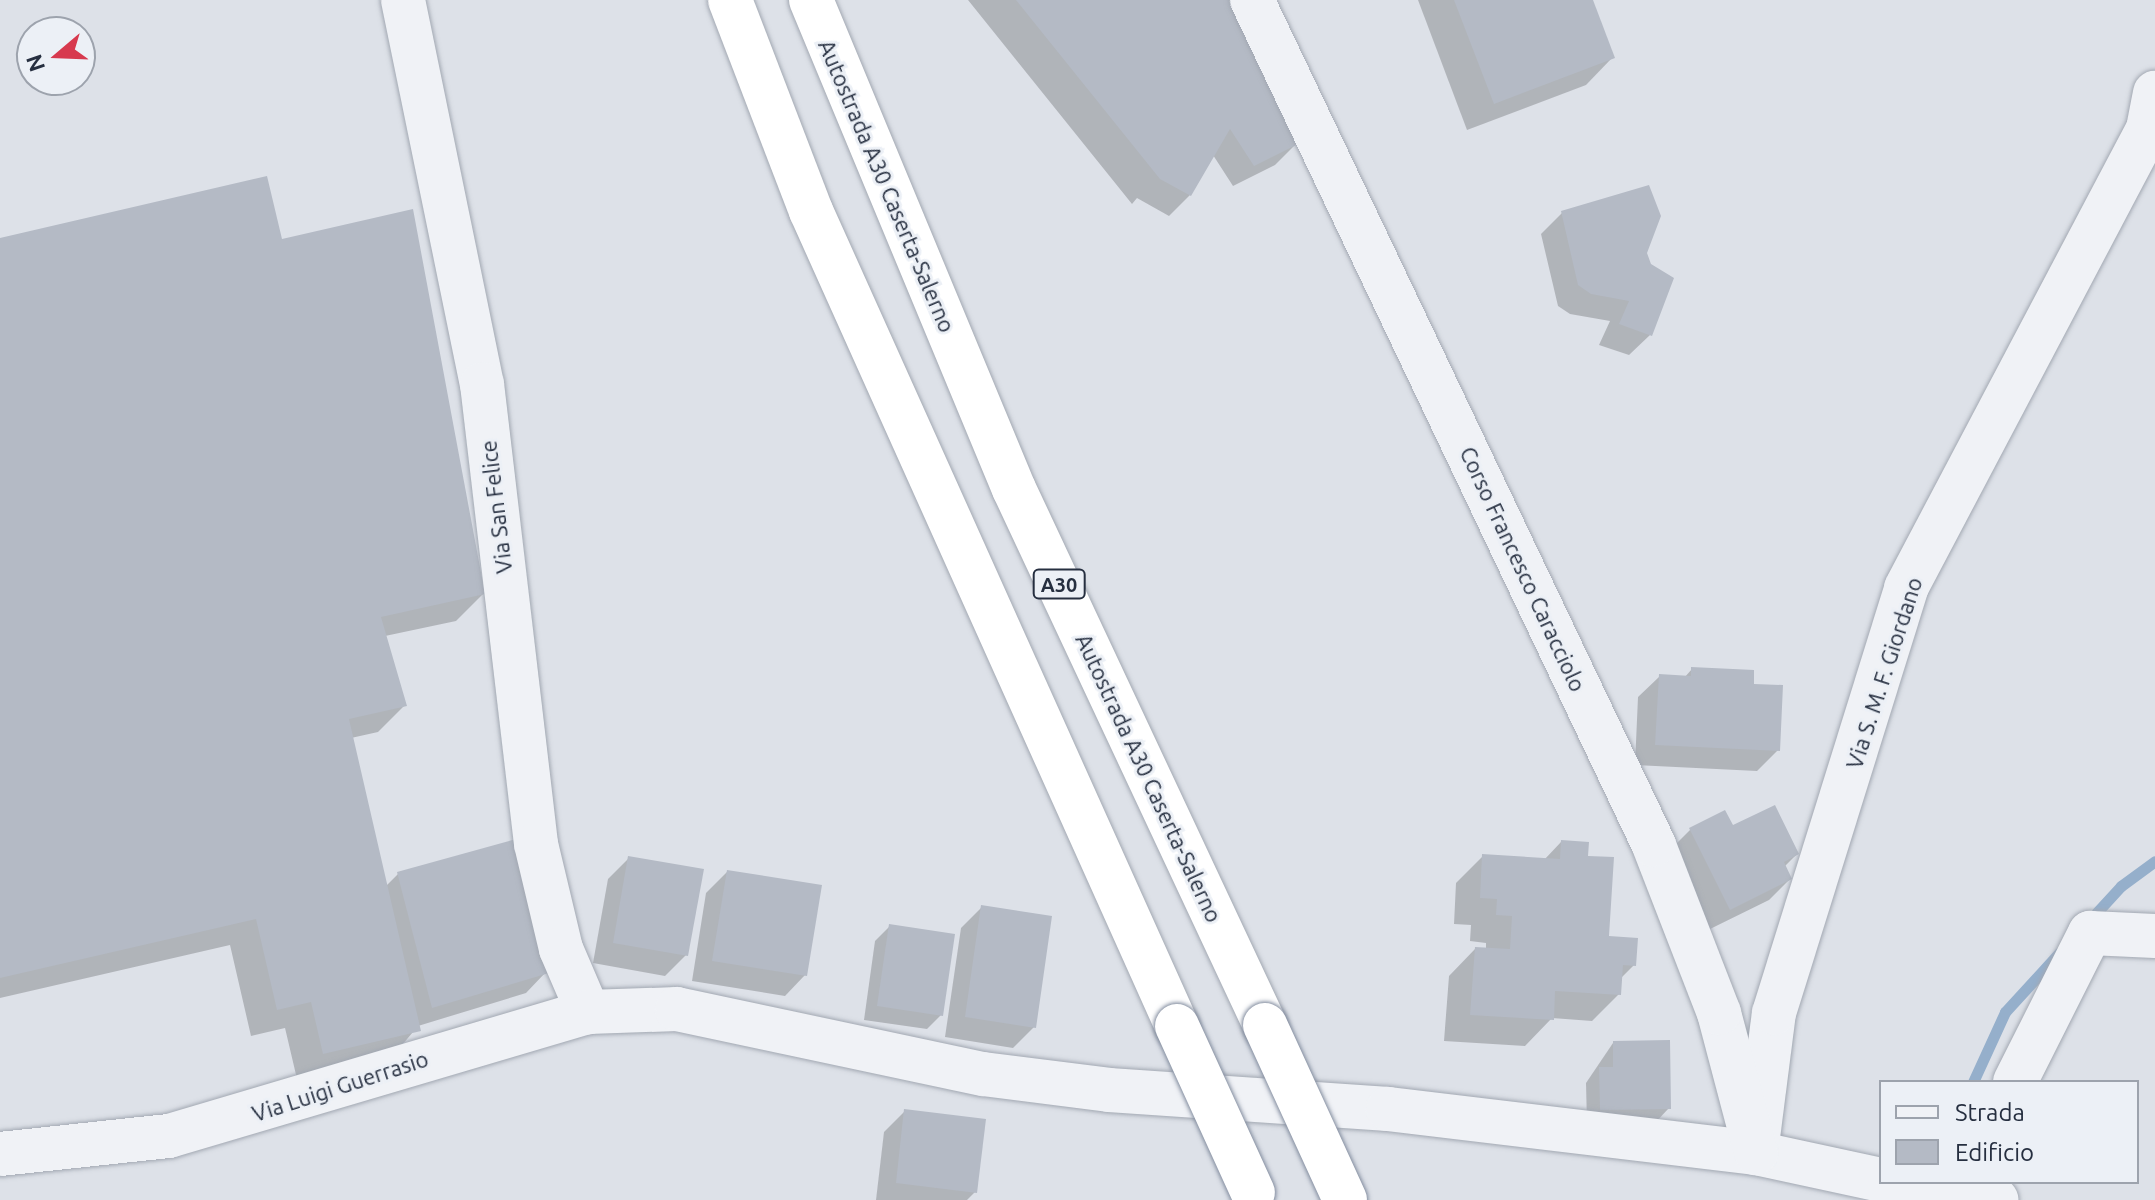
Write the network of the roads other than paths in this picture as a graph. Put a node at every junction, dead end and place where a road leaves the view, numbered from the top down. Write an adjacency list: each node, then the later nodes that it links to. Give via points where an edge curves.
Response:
1 (403, 0): 7 (street, Via San Felice, via 482,384 536,844 561,949)
2 (730, 0): 14 (highway, bridge, via 811,211)
3 (811, 0): 15 (highway, Autostrada A30 Caserta-Salerno / A30, bridge, via 1014,489)
4 (1252, 0): 9 (street, Corso Francesco Caracciolo, via 1654,845 1719,1013)
5 (2155, 93): 9 (street, Via S. M. F. Giordano, via 2148,129 1906,588 1774,1013)
6 (2155, 936): 8 (street, via 2090,933)
7 (588, 1012): 9 (street, Via Luigi Guerrasio, via 677,1009 983,1074 1109,1090 1388,1109); 10 (street, Via Luigi Guerrasio, via 169,1136)
8 (2016, 1080)
9 (1756, 1153): 11 (street, Via Luigi Guerrasio)
10 (0, 1154)
11 (1879, 1180)
12 (1907, 1184): 13 (street)
13 (1973, 1192)
14 (1254, 1197)
15 (1345, 1200)

